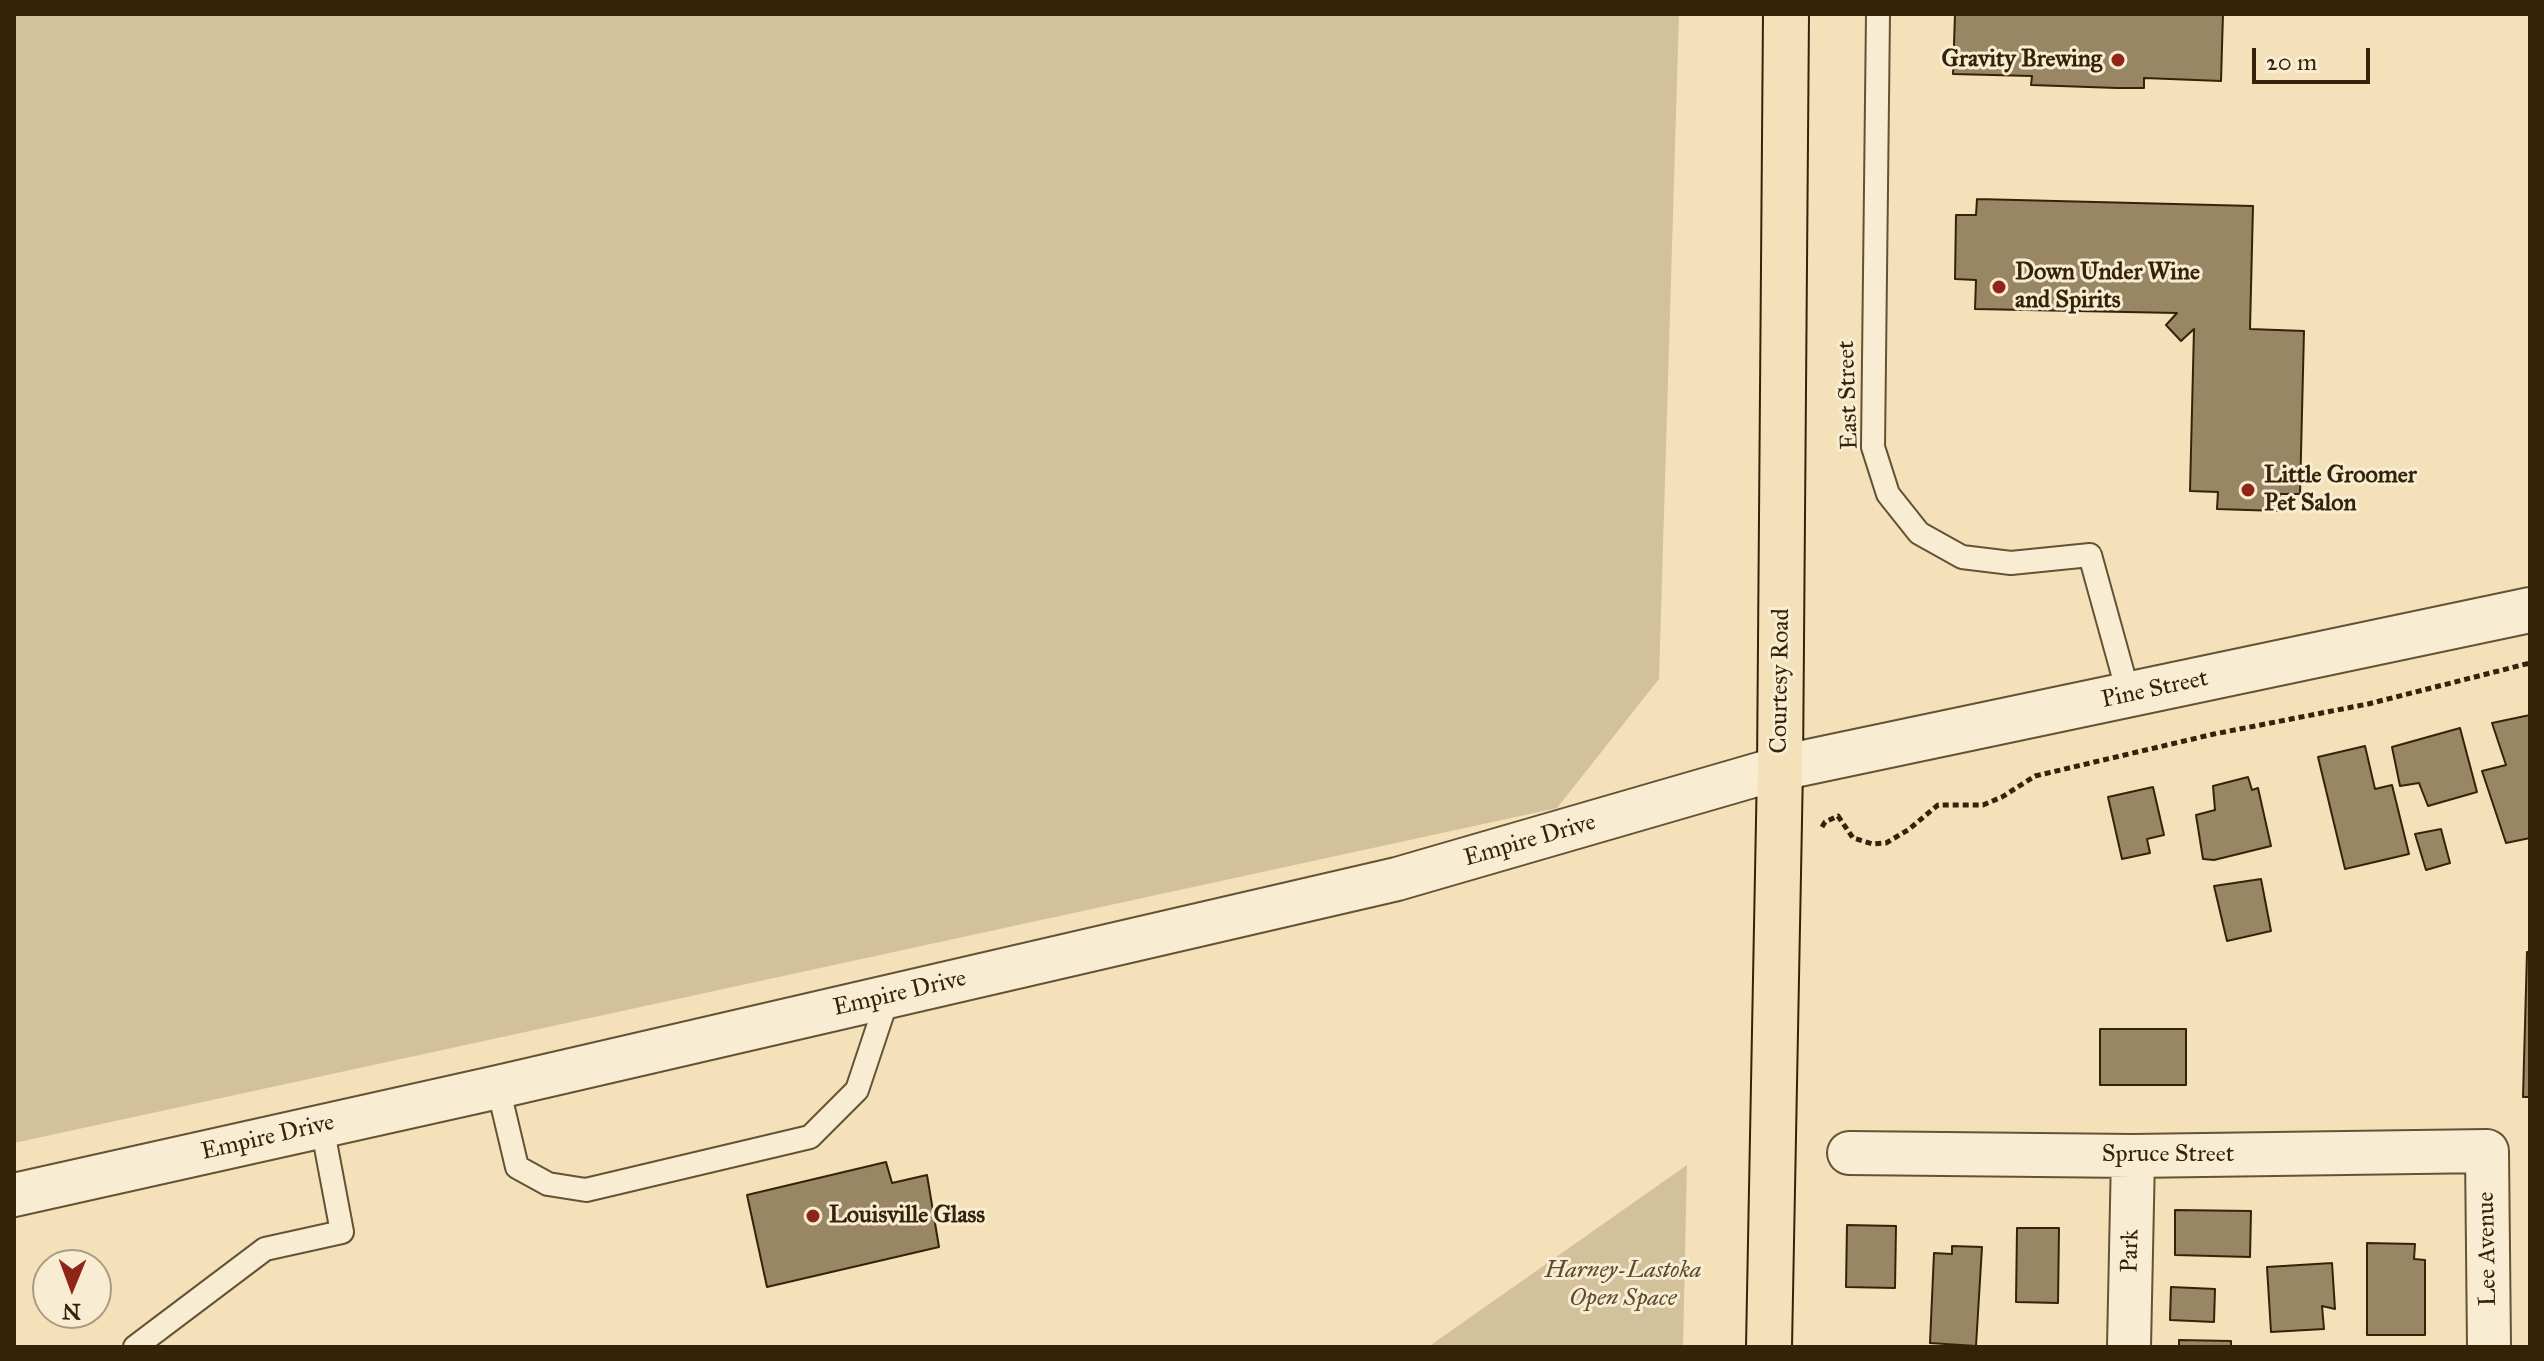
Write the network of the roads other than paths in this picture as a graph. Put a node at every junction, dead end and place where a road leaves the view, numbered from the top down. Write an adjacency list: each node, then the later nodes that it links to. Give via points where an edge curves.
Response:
1 (1786, 14): 5 (main road, Courtesy Road)
2 (1878, 14): 4 (lane, East Street, via 1873,447 1888,494 1919,533 1962,557 2011,563 2090,555)
3 (2530, 610): 4 (street, Pine Street)
4 (2129, 696): 5 (street, Pine Street)
5 (1780, 768): 6 (street, Empire Drive, via 1397,879); 14 (main road, Courtesy Road)
6 (888, 997): 7 (street, Empire Drive); 7 (lane, via 857,1090 810,1137 601,1187 548,1184 517,1167)
7 (498, 1087): 8 (street, Empire Drive)
8 (322, 1126): 12 (street, Empire Drive); 13 (lane, via 342,1232 265,1249)
9 (2487, 1151): 11 (street, Spruce Street); 16 (street, Lee Avenue)
10 (1849, 1153): 11 (street, Spruce Street)
11 (2133, 1156): 15 (street, Park)
12 (14, 1195)
13 (135, 1347)
14 (1769, 1347)
15 (2129, 1347)
16 (2489, 1347)

